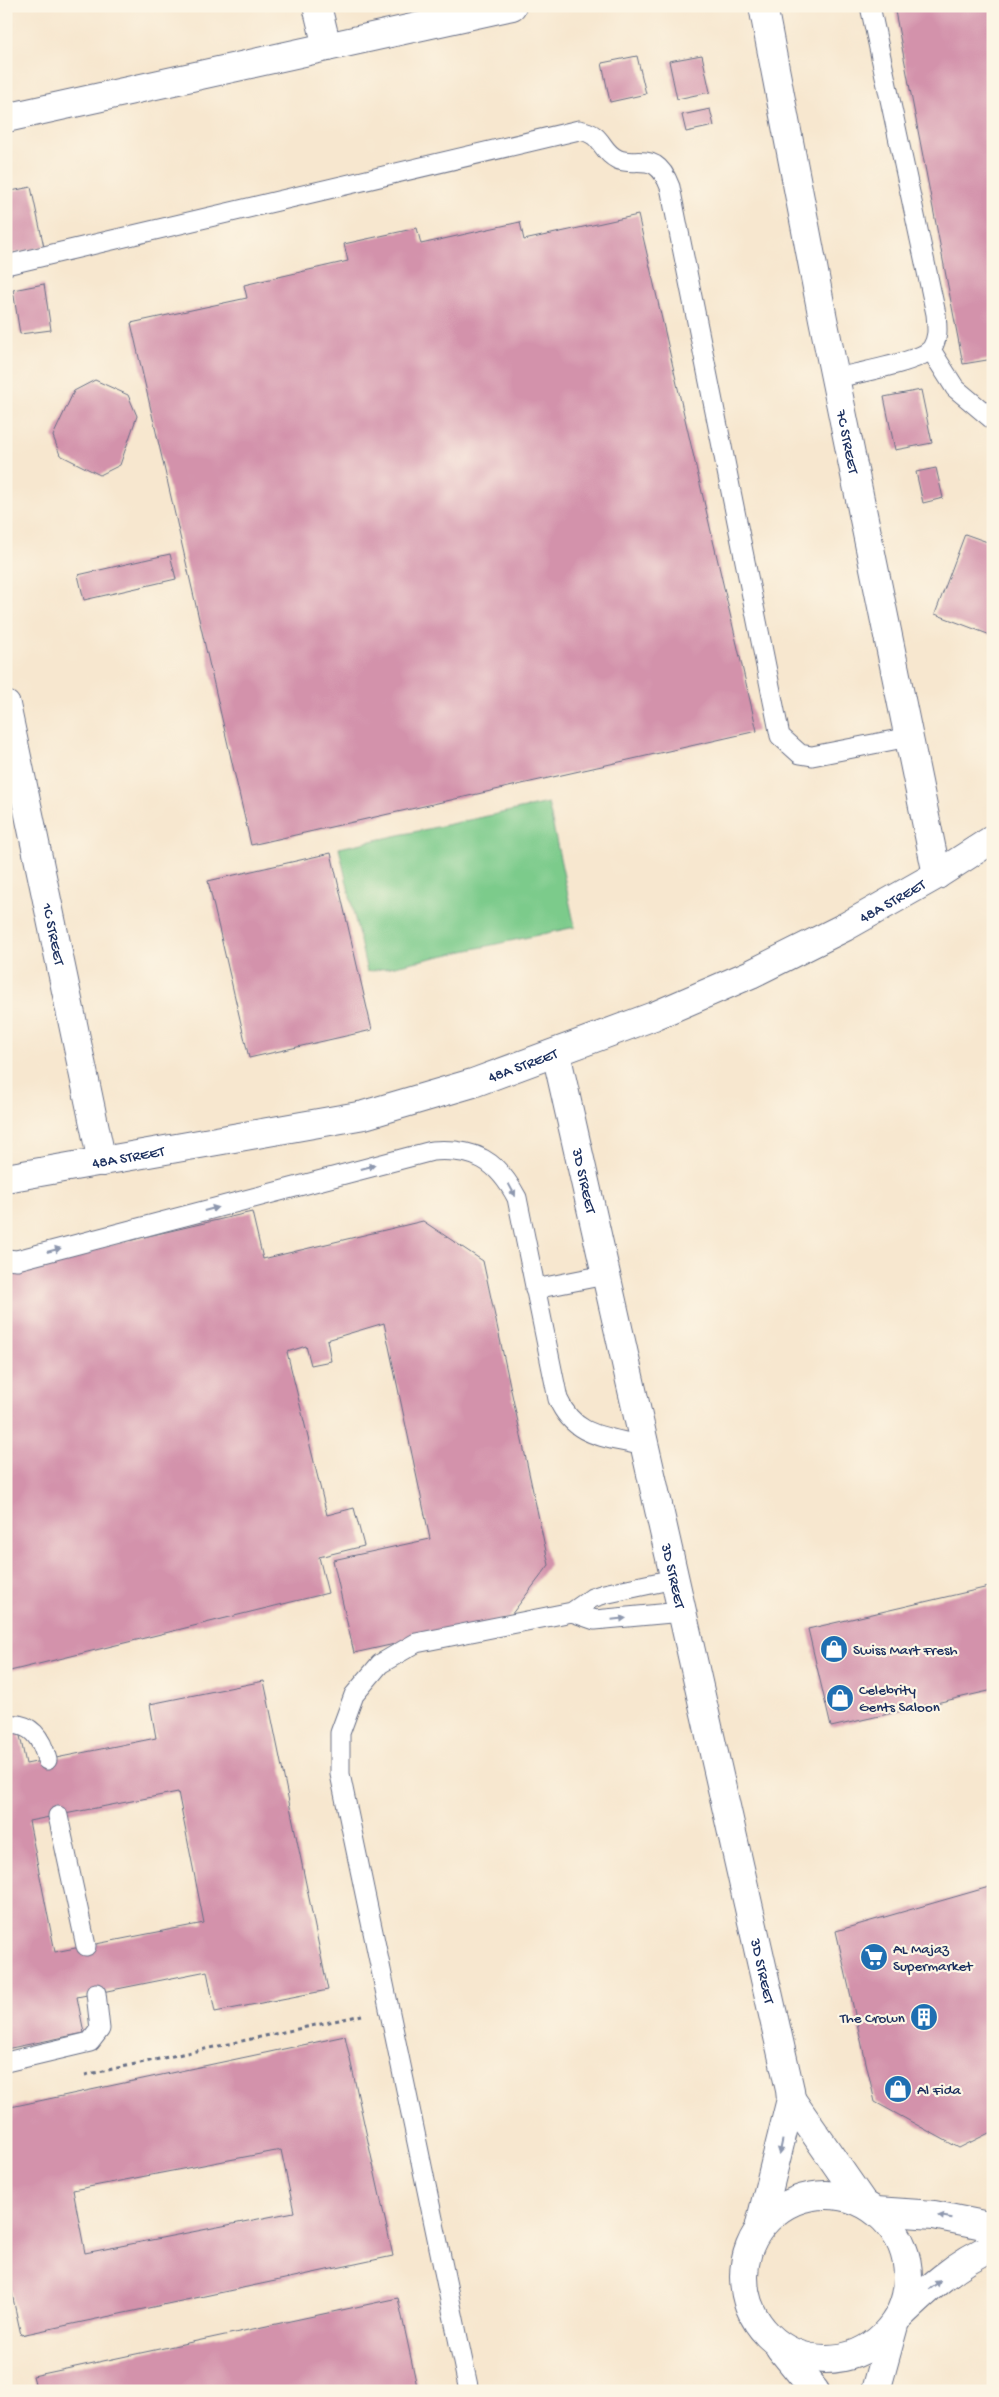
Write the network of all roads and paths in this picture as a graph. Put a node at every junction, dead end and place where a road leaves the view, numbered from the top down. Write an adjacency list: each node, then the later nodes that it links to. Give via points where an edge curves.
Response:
1 (318, 6): 5 (street)
2 (512, 6): 5 (street)
3 (763, 6): 9 (street, 7C STREET)
4 (870, 6): 8 (lane, via 936,314 938,334)
5 (327, 47): 6 (street)
6 (6, 118)
7 (6, 265): 12 (lane, via 579,130 600,138 604,148 620,160 656,165 670,187 780,736 800,754 812,756)
8 (931, 350): 9 (lane, via 911,360); 10 (lane, via 955,388)
9 (836, 378): 12 (street, 7C STREET)
10 (993, 420)
11 (6, 705): 16 (street, 1C STREET)
12 (909, 737): 14 (street, 7C STREET)
13 (993, 839): 14 (street, 48A STREET)
14 (937, 875): 15 (street, 48A STREET, via 845,927 751,974 654,1016)
15 (556, 1053): 16 (street, 48A STREET, via 473,1083 364,1115); 19 (street, 3D STREET)
16 (102, 1162): 17 (street, 48A STREET)
17 (8, 1180)
18 (6, 1259): 20 (lane, one-way to 20, via 17,1260 432,1150 453,1149 474,1154 492,1164 507,1179 516,1198)
19 (605, 1275): 20 (lane); 21 (street, 3D STREET)
20 (535, 1289): 21 (lane, via 558,1398 564,1412 573,1424 586,1432)
21 (643, 1446): 22 (street, 3D STREET)
22 (674, 1579): 23 (lane, via 604,1594); 24 (street, 3D STREET)
23 (572, 1612): 24 (lane, one-way to 24, via 595,1620); 30 (lane, via 416,1644 380,1664 354,1695 340,1733 340,1774)
24 (682, 1612): 33 (street, 3D STREET)
25 (6, 1725): 26 (lane, via 21,1725 31,1730 40,1738)
26 (47, 1760)
27 (58, 1816): 28 (lane)
28 (86, 1946)
29 (96, 1993): 31 (lane, via 100,2028 90,2042)
30 (389, 2009): 32 (path); 40 (lane)
31 (6, 2062)
32 (83, 2075)
33 (791, 2099): 34 (street, 3D STREET); 35 (street, 3D STREET, one-way to 35)
34 (870, 2207): 35 (street, via 836,2195 808,2196 782,2206); 36 (street, one-way to 34); 38 (street, via 892,2228 904,2248 908,2272 906,2295)
35 (760, 2224): 39 (street, via 748,2247 742,2273 746,2300 757,2324)
36 (993, 2227)
37 (993, 2247): 38 (street, one-way to 37, via 955,2269)
38 (896, 2320): 39 (street, via 876,2343 853,2355 826,2360 800,2355); 42 (street)
39 (776, 2343): 41 (street)
40 (469, 2391)
41 (815, 2391)
42 (876, 2391)

